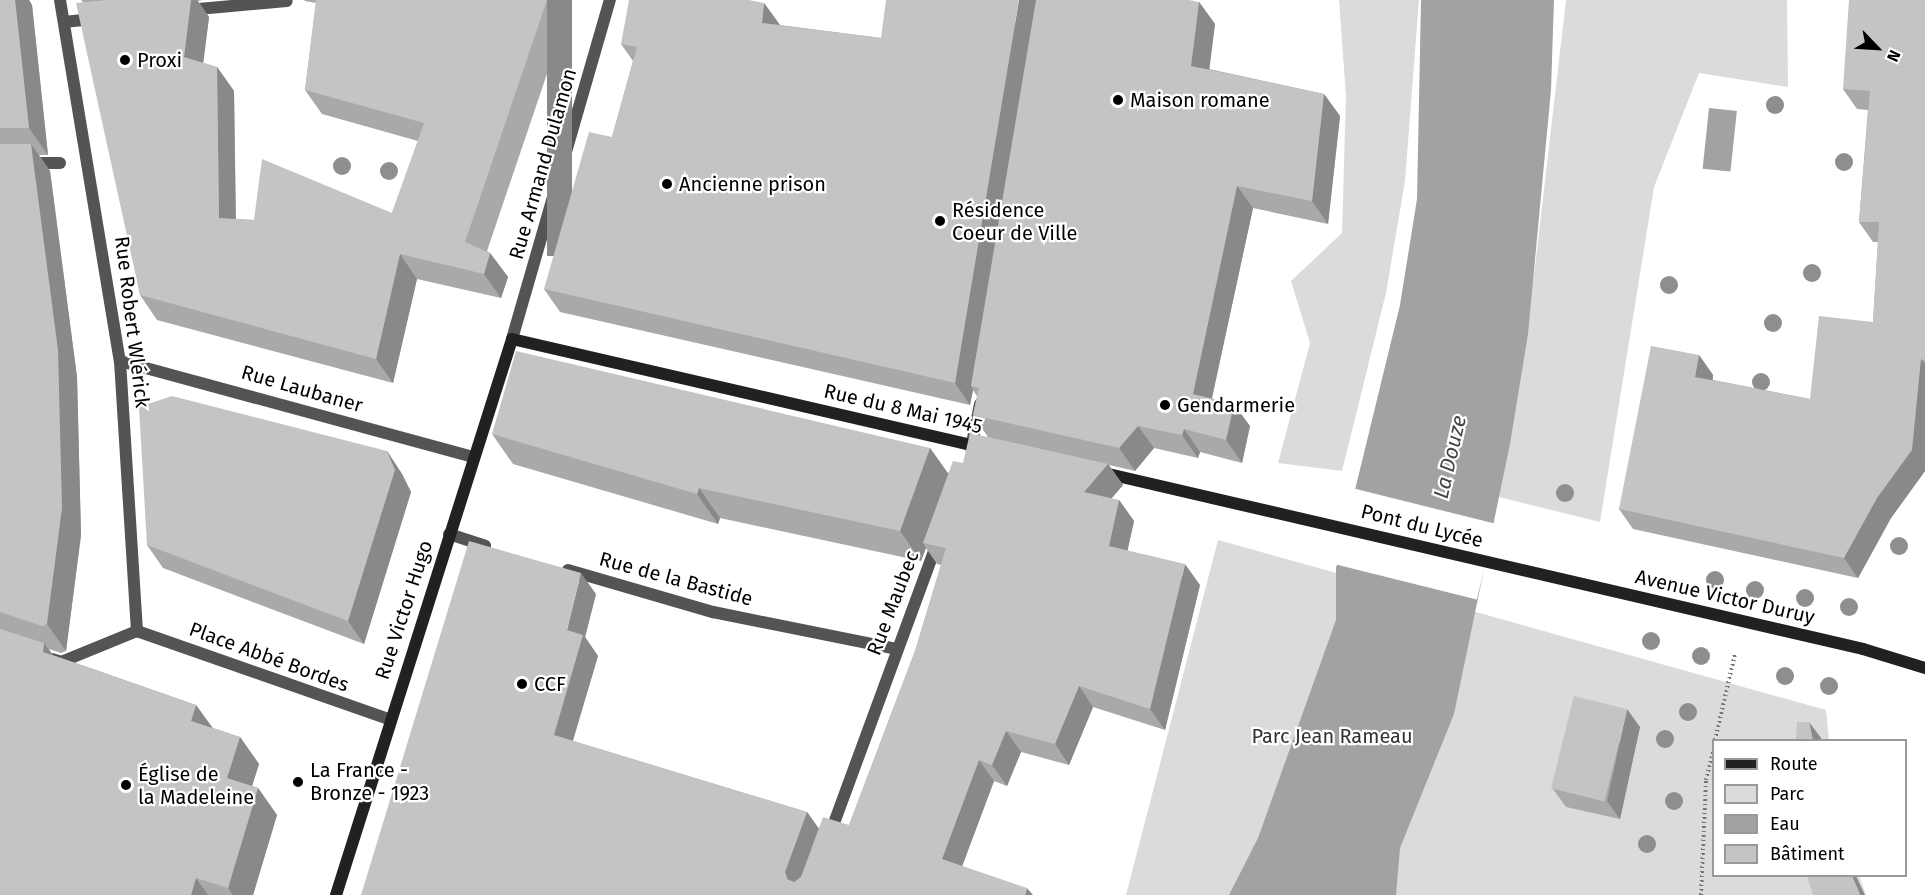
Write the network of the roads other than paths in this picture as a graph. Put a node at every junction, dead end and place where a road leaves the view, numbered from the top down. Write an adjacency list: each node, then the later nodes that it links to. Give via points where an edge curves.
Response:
1 (60, 0): 6 (street, Rue Robert Wlérick)
2 (610, 0): 9 (street, Rue Armand Dulamon)
3 (287, 1): 4 (street)
4 (168, 12)
5 (108, 18): 6 (street)
6 (64, 22): 10 (street, Rue Robert Wlérick)
7 (0, 163): 8 (street)
8 (60, 163)
9 (512, 339): 12 (main road, Rue du 8 Mai 1945); 14 (main road, Rue Victor Hugo)
10 (120, 360): 14 (street, Rue Laubaner); 22 (street, Rue Robert Wlérick)
11 (982, 387): 12 (street)
12 (972, 446): 13 (main road, Rue du 8 Mai 1945); 15 (street)
13 (994, 450)
14 (473, 457): 18 (main road, Rue Victor Hugo)
15 (965, 466)
16 (1083, 468): 21 (main road, Pont du Lycée)
17 (945, 523): 23 (street, Rue Maubec)
18 (449, 534): 19 (street); 26 (main road, Rue Victor Hugo)
19 (501, 551)
20 (557, 567): 23 (street, Rue de la Bastide, via 713,612)
21 (1515, 569): 25 (main road, Avenue Victor Duruy, via 1863,649)
22 (137, 631): 24 (street, via 61,662); 26 (street, Place Abbé Bordes)
23 (896, 649): 27 (street, Rue Maubec)
24 (41, 656)
25 (1925, 668)
26 (388, 719): 28 (main road, Rue Victor Hugo)
27 (823, 852)
28 (336, 895)

